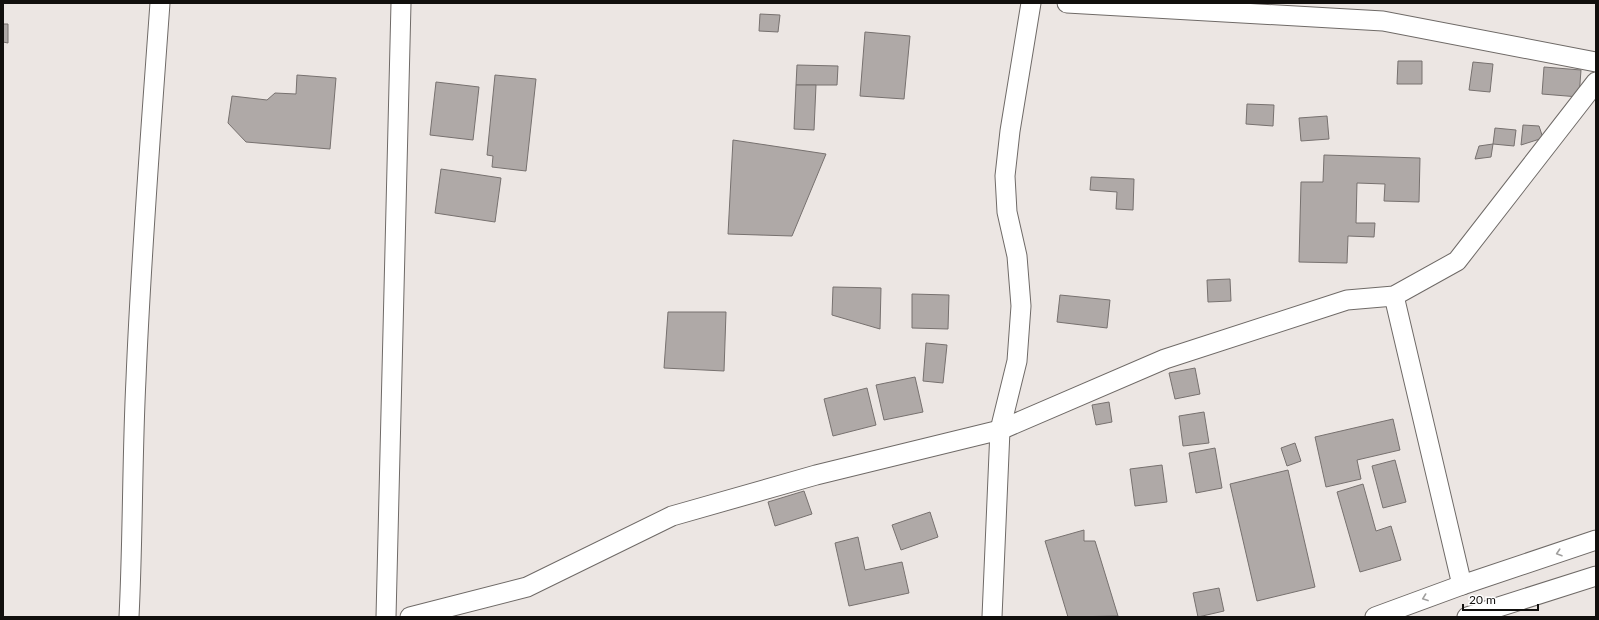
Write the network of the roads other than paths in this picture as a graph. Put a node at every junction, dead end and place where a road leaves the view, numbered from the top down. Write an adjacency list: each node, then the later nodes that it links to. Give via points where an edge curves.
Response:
1 (160, 3): 12 (street, via 135,381)
2 (401, 3): 13 (street)
3 (1031, 3): 8 (street, via 1005,176 1008,212 1017,256 1021,306 1017,361)
4 (1067, 3): 5 (street, via 1383,21)
5 (1596, 62)
6 (1596, 82): 7 (street, via 1457,261)
7 (1394, 296): 8 (street, via 1347,300 1165,359); 11 (street)
8 (1000, 430): 14 (street, via 816,475 672,516 527,587); 15 (street)
9 (1596, 540): 11 (street, one-way to 11)
10 (1596, 576): 17 (street)
11 (1462, 585): 16 (street, one-way to 16)
12 (130, 617)
13 (386, 617)
14 (410, 617)
15 (992, 617)
16 (1375, 617)
17 (1467, 617)

